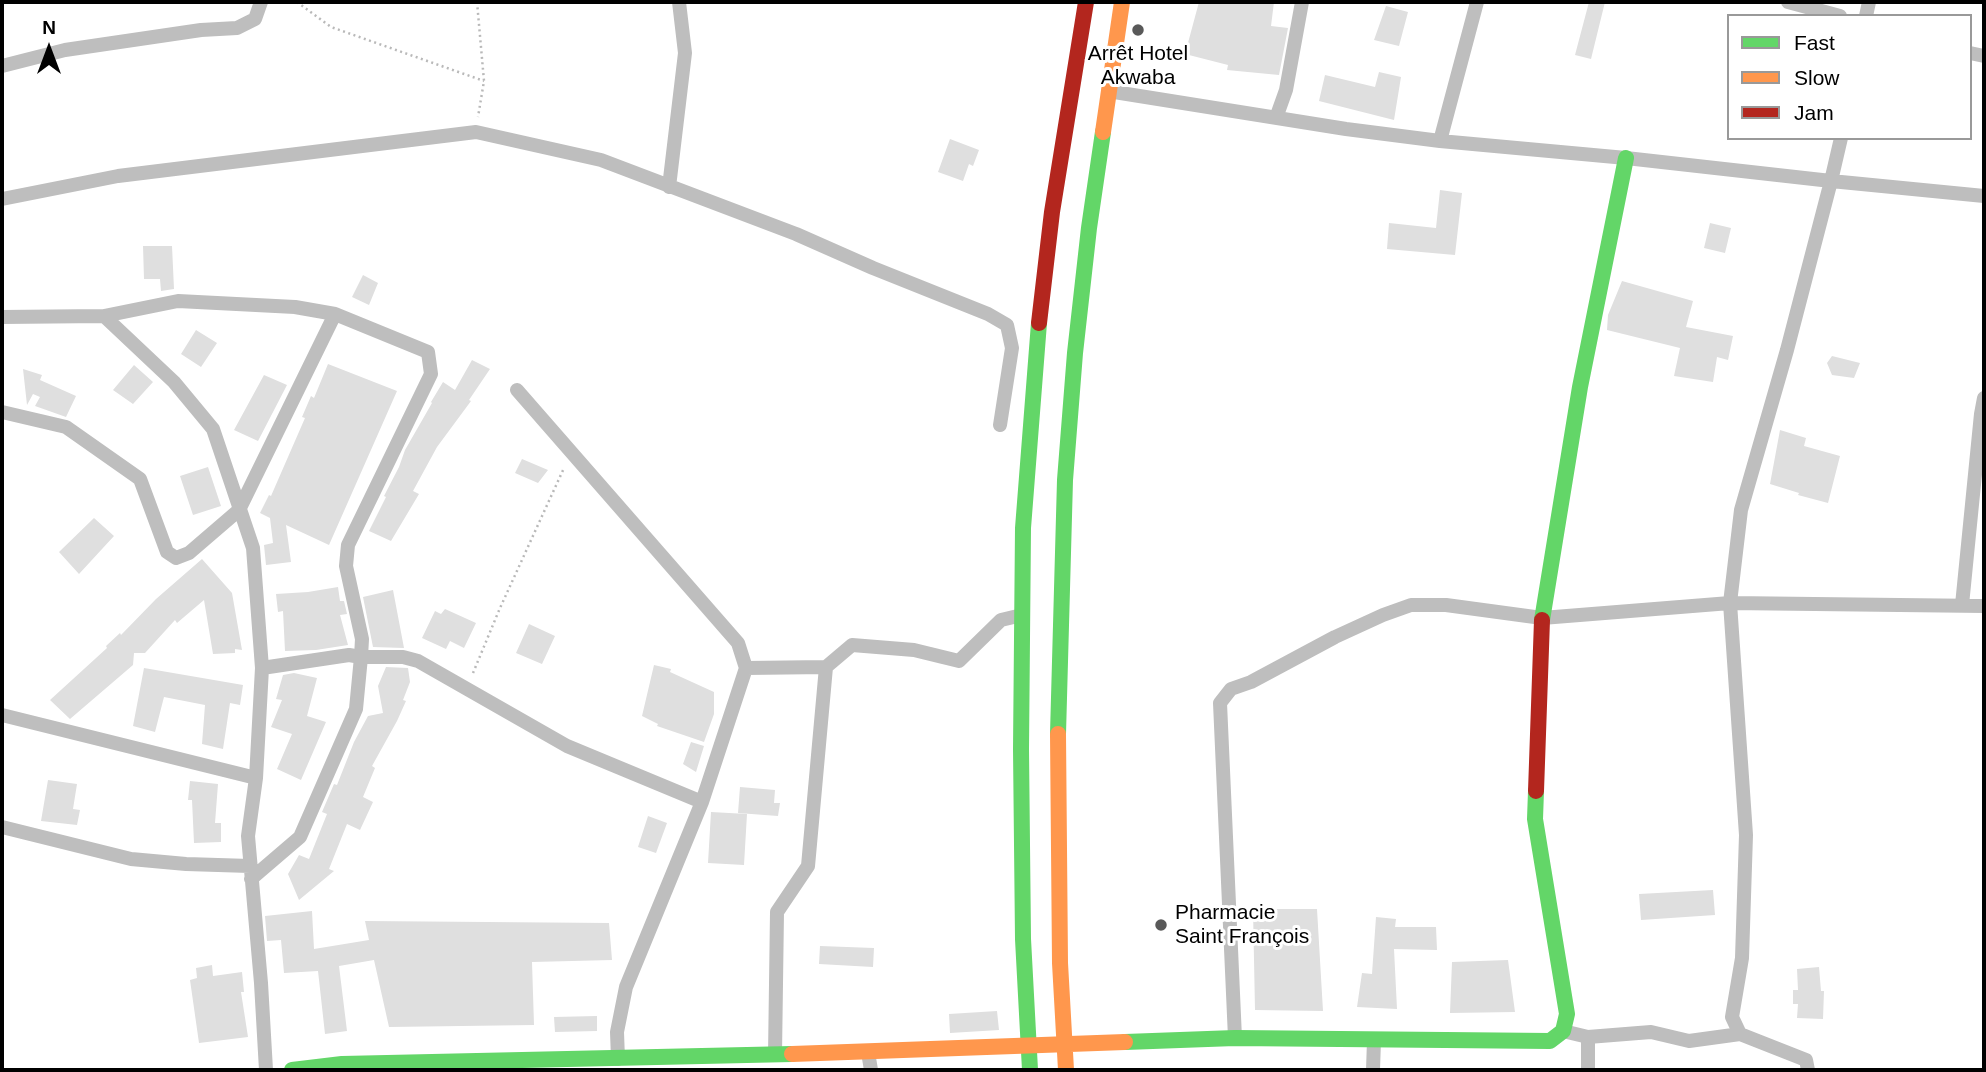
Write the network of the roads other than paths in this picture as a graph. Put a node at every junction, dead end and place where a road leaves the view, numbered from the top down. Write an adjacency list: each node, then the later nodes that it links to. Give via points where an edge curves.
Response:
1 (261, 2): 9 (street, via 255,19 237,28 65,50)
2 (679, 2): 16 (street, via 685,53)
3 (1086, 2): 30 (street, via 1052,212 1035,359)
4 (1122, 2): 10 (street)
5 (1302, 2): 11 (street, via 1286,90)
6 (1477, 2): 13 (street)
7 (1788, 2): 8 (street)
8 (1833, 14)
9 (2, 66)
10 (1108, 91): 11 (street); 46 (street, via 1075,353 1065,480 1057,767)
11 (1276, 118): 13 (street)
12 (1841, 140): 15 (street)
13 (1440, 141): 14 (street)
14 (1626, 158): 15 (street); 31 (street, via 1580,387)
15 (1831, 181): 17 (street); 27 (street, via 1741,510)
16 (669, 187): 18 (street, via 601,160 476,132 118,176); 25 (street, via 796,234 1007,325 1012,348)
17 (1984, 196)
18 (2, 199)
19 (335, 314): 20 (street, via 295,307 178,301); 26 (street); 32 (street, via 428,352 431,374 348,545 346,566 362,639)
20 (104, 316): 21 (street); 26 (street, via 174,382 213,429)
21 (2, 317)
22 (517, 390): 35 (street, via 738,643)
23 (1984, 398): 28 (street)
24 (2, 412): 26 (street, via 66,427 140,480 167,552 176,558 189,553)
25 (1000, 425)
26 (239, 510): 34 (street, via 253,548)
27 (1730, 603): 28 (street); 31 (street); 42 (street, via 1746,835 1742,958 1732,1017)
28 (1962, 605): 29 (street)
29 (1984, 606)
30 (1021, 615): 33 (street, via 1001,620 959,661 914,650 852,645); 47 (street, via 1023,939)
31 (1542, 618): 41 (street, via 1535,819 1567,1014); 44 (street, via 1411,605 1231,688 1220,703)
32 (361, 657): 34 (street); 38 (street, via 418,661 567,746); 40 (street, via 356,709 300,837)
33 (826, 667): 35 (street); 49 (street, via 808,866 776,912)
34 (262, 668): 37 (street)
35 (746, 668): 38 (street)
36 (2, 715): 37 (street)
37 (256, 778): 40 (street, via 248,836)
38 (702, 802): 50 (street, via 626,987 617,1032)
39 (2, 827): 40 (street, via 131,859)
40 (250, 873): 53 (street)
41 (1563, 1031): 43 (street); 45 (street, via 1550,1041)
42 (1740, 1034): 43 (street, via 1689,1041 1651,1032); 60 (street, via 1806,1060)
43 (1588, 1037): 59 (street)
44 (1235, 1038): 45 (street); 46 (street)
45 (1374, 1040): 58 (street)
46 (1065, 1046): 47 (street); 57 (street)
47 (1029, 1047): 48 (street); 56 (street)
48 (868, 1052): 49 (street); 55 (street)
49 (775, 1055): 51 (street)
50 (618, 1059): 51 (street); 52 (street)
51 (714, 1064)
52 (547, 1065): 54 (street, via 342,1064)
53 (266, 1070)
54 (292, 1070)
55 (871, 1070)
56 (1030, 1070)
57 (1066, 1070)
58 (1373, 1070)
59 (1588, 1070)
60 (1808, 1070)

